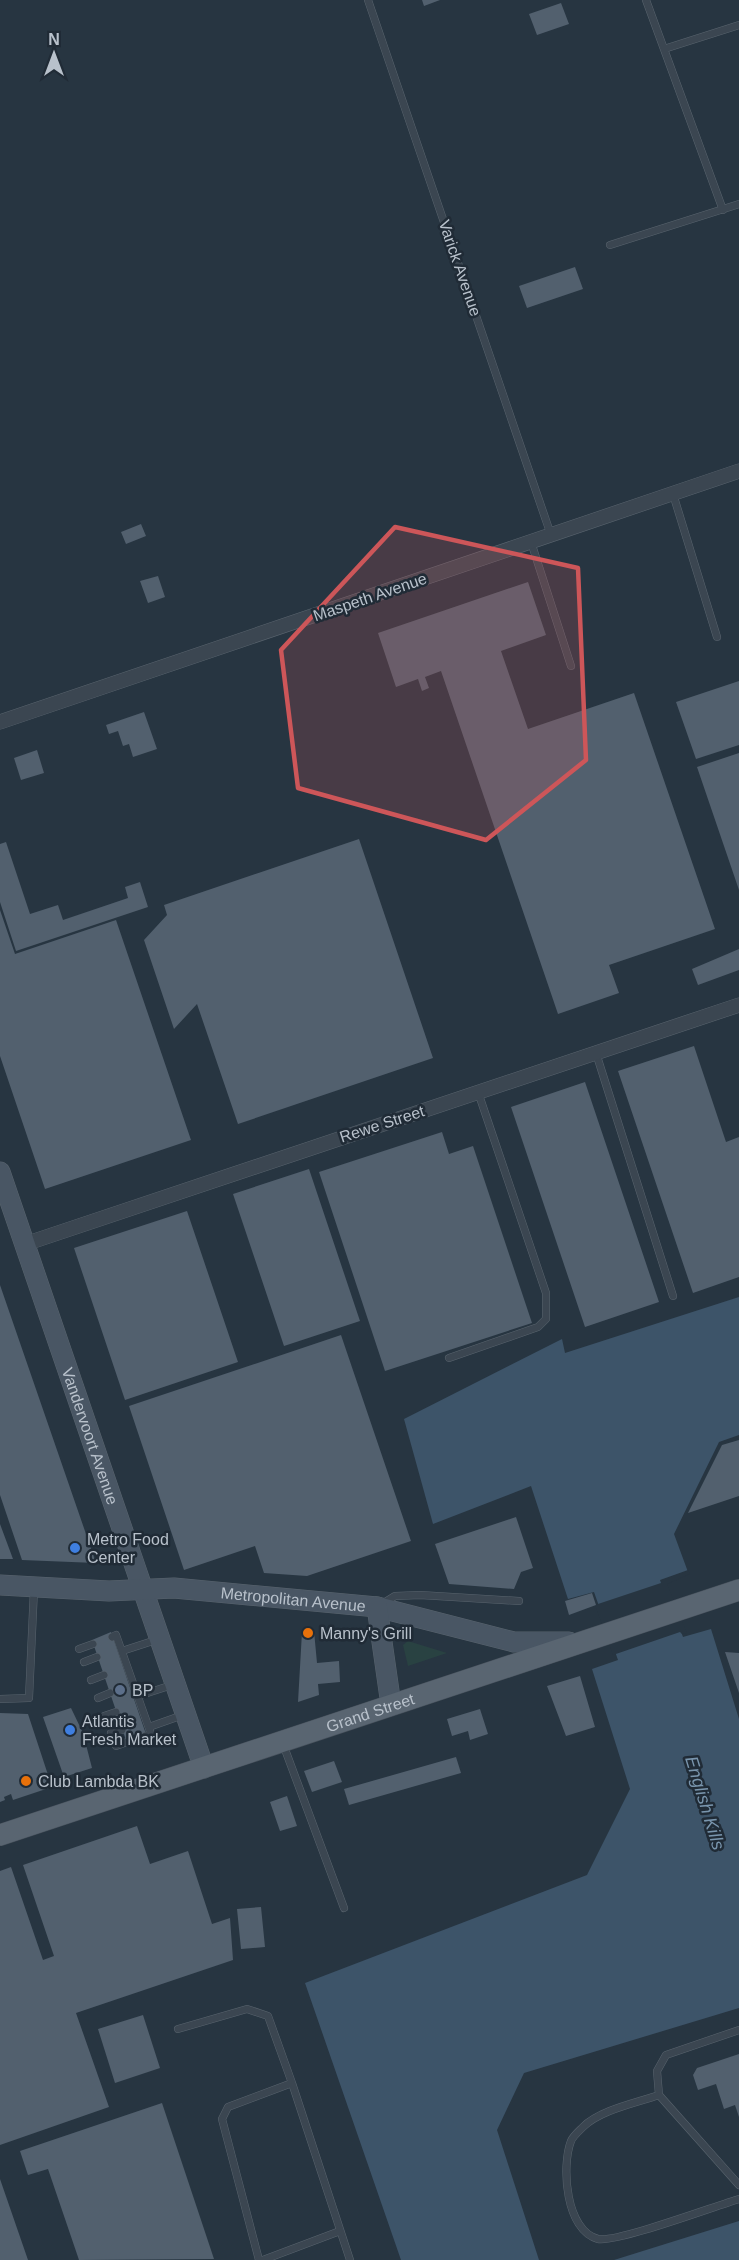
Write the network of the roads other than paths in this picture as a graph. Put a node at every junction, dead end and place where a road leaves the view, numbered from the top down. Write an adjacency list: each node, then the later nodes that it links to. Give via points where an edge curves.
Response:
1 (368, 0): 10 (lane, Varick Avenue)
2 (646, 0): 4 (lane)
3 (739, 25): 4 (lane)
4 (664, 50): 6 (lane)
5 (739, 204): 6 (lane)
6 (723, 210): 7 (lane)
7 (610, 246)
8 (739, 471): 9 (street, Maspeth Avenue)
9 (673, 494): 10 (street, Maspeth Avenue); 12 (lane)
10 (551, 535): 11 (street, Maspeth Avenue)
11 (531, 542): 13 (lane); 14 (street, Maspeth Avenue)
12 (717, 637)
13 (571, 666)
14 (0, 722)
15 (739, 1005): 16 (street, Rewe Street)
16 (596, 1053): 17 (street, Rewe Street); 20 (lane)
17 (478, 1092): 19 (street, Rewe Street); 21 (lane, via 548,1308 546,1320 538,1327)
18 (0, 1172): 19 (main road, Vandervoort Avenue)
19 (25, 1244): 24 (main road, Vandervoort Avenue)
20 (673, 1296)
21 (448, 1358)
22 (0, 1585): 23 (main road, Metropolitan Avenue)
23 (34, 1587): 24 (main road, Metropolitan Avenue); 41 (lane, via 29,1698)
24 (142, 1589): 27 (main road, Metropolitan Avenue, via 182,1588); 29 (main road, Vandervoort Avenue)
25 (735, 1591): 30 (main road, Grand Street)
26 (519, 1601): 27 (lane, via 394,1596)
27 (377, 1607): 30 (main road, Metropolitan Avenue, via 514,1642); 43 (main road)
28 (111, 1637): 33 (lane, via 116,1635)
29 (159, 1639): 33 (lane); 38 (main road, Vandervoort Avenue)
30 (581, 1641): 43 (main road, Grand Street)
31 (93, 1644): 32 (lane)
32 (79, 1649)
33 (119, 1650): 42 (lane)
34 (97, 1657): 35 (lane)
35 (84, 1662)
36 (104, 1675): 37 (lane)
37 (91, 1680)
38 (174, 1684): 42 (lane); 45 (main road, Vandervoort Avenue)
39 (110, 1694): 40 (lane)
40 (98, 1698)
41 (0, 1699)
42 (137, 1702): 47 (lane)
43 (391, 1705): 52 (main road, Grand Street)
44 (116, 1712): 46 (lane)
45 (185, 1714): 47 (lane); 54 (main road, Vandervoort Avenue)
46 (104, 1716)
47 (145, 1724): 50 (lane, via 151,1734)
48 (122, 1730): 49 (lane)
49 (111, 1734)
50 (145, 1736)
51 (127, 1742): 53 (lane)
52 (282, 1742): 54 (main road, Grand Street); 56 (lane)
53 (116, 1746)
54 (204, 1768): 55 (main road, Grand Street)
55 (0, 1835)
56 (344, 1908)
57 (178, 2030): 59 (lane, via 247,2009 268,2016)
58 (739, 2030): 60 (lane, via 666,2055 657,2071)
59 (292, 2083): 63 (lane); 64 (lane, via 228,2107 222,2120)
60 (659, 2095): 61 (lane); 62 (lane, via 603,2115 585,2125 571,2140 569,2198 580,2228 586,2235 609,2240)
61 (739, 2185)
62 (739, 2199)
63 (340, 2231): 64 (lane); 65 (lane)
64 (261, 2260)
65 (350, 2260)

